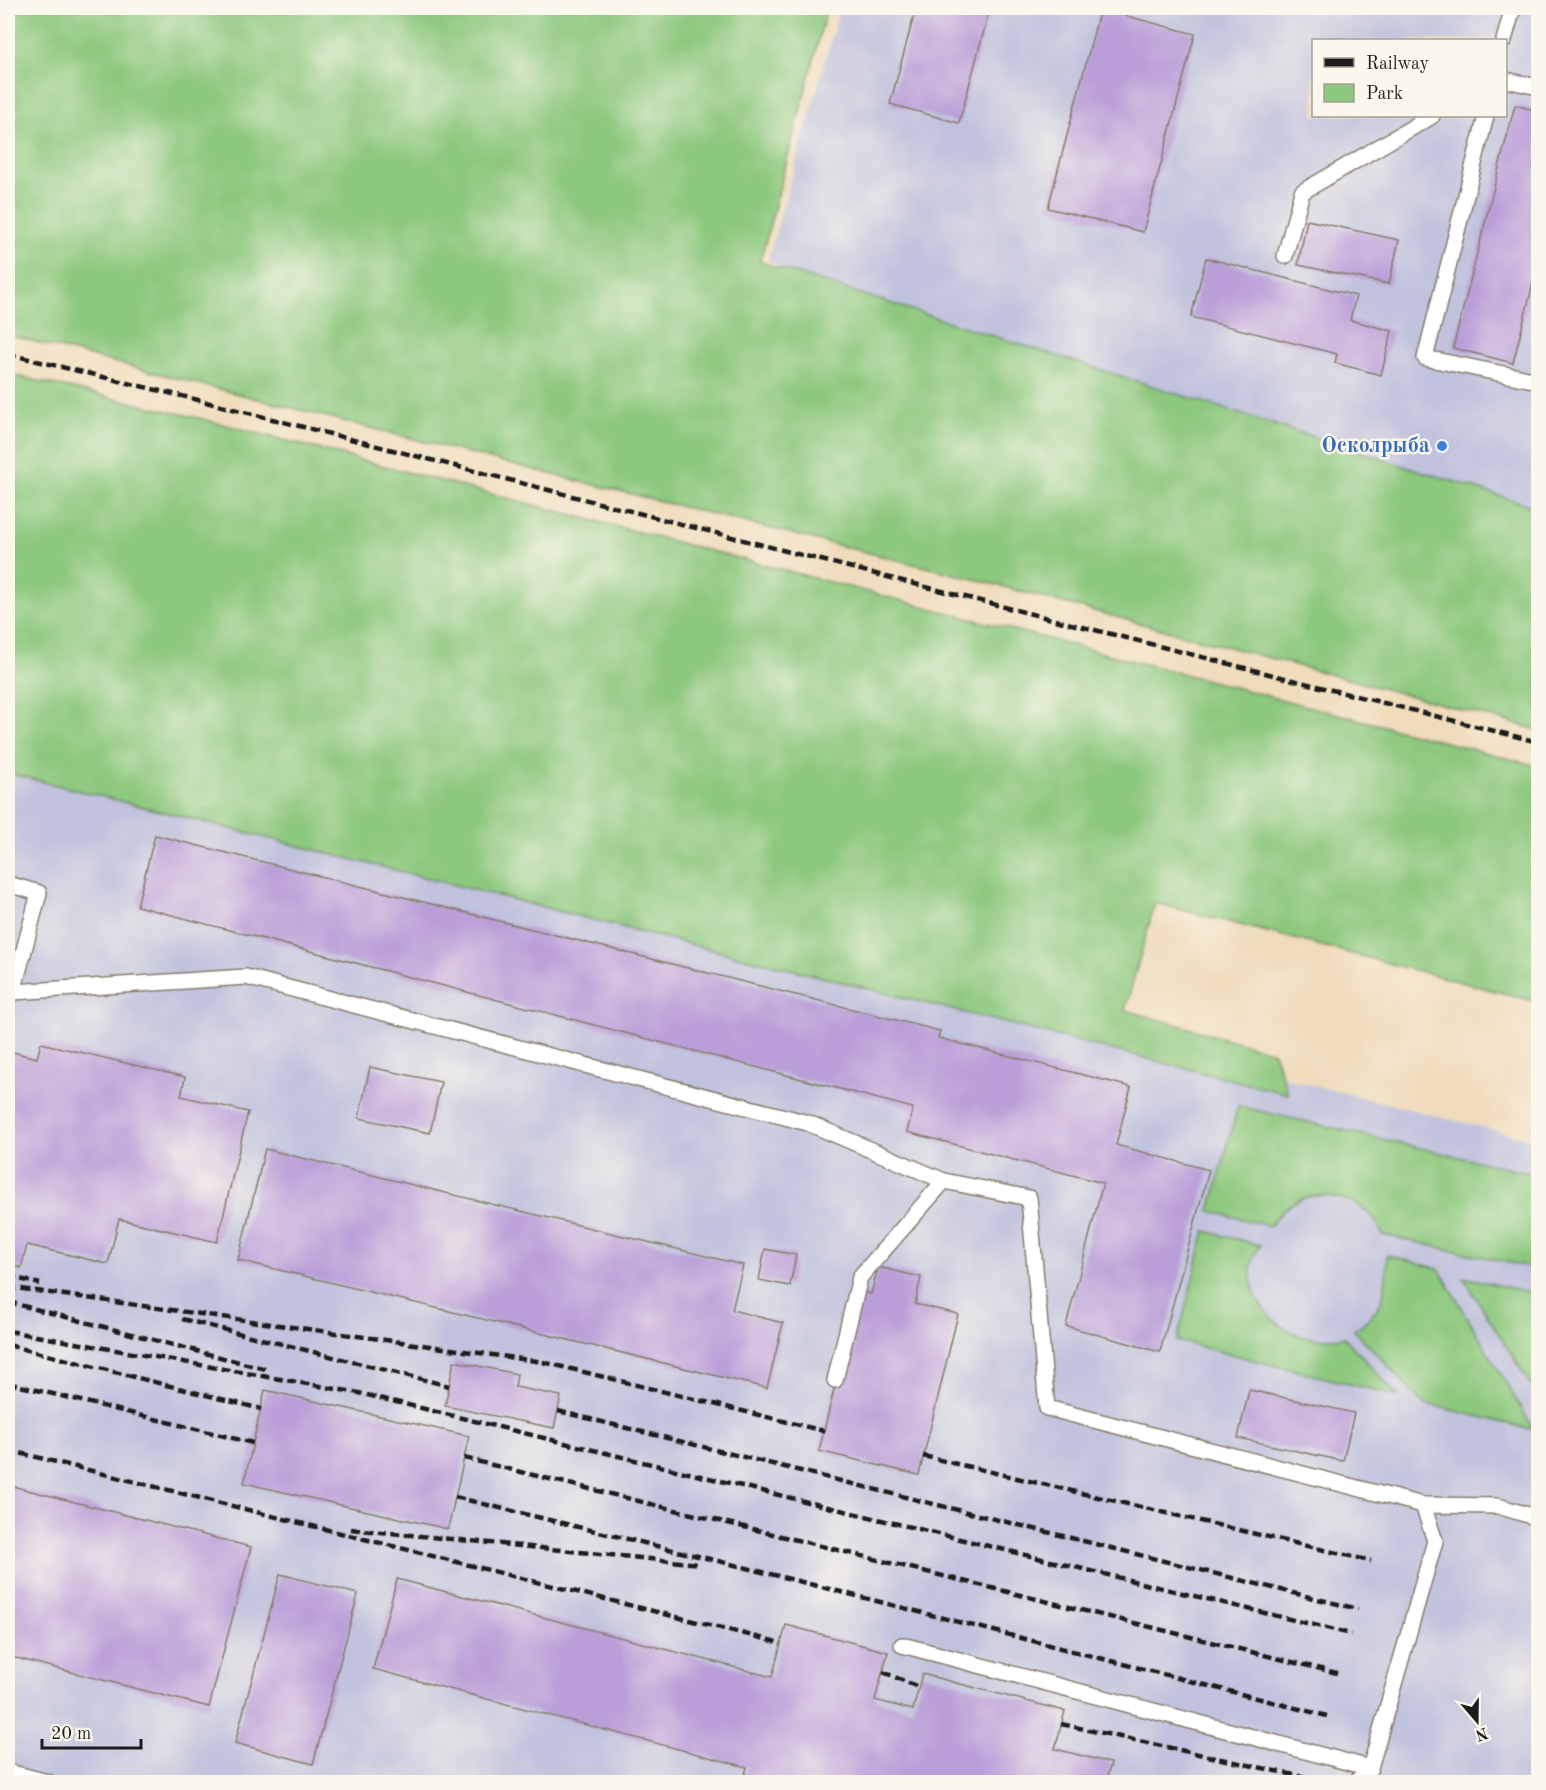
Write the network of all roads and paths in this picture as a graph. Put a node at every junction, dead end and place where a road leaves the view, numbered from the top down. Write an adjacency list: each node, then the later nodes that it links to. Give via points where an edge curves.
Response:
1 (1512, 8): 2 (lane)
2 (1504, 39)
3 (1507, 80): 4 (lane)
4 (1539, 87)
5 (1430, 117): 7 (lane, via 1302,192)
6 (1486, 117): 8 (lane, via 1425,358)
7 (1285, 256)
8 (1539, 381)
9 (8, 884): 10 (lane, via 39,892 13,992 246,977 808,1124)
10 (944, 1180): 11 (lane, via 860,1277); 12 (lane, via 1029,1198 1047,1408)
11 (835, 1380)
12 (1423, 1505): 13 (lane, via 1498,1506); 15 (lane, via 1435,1541)
13 (1539, 1518)
14 (902, 1645): 15 (lane)
15 (1370, 1768): 18 (lane)
16 (8, 1772): 17 (lane)
17 (48, 1782)
18 (1356, 1782)

